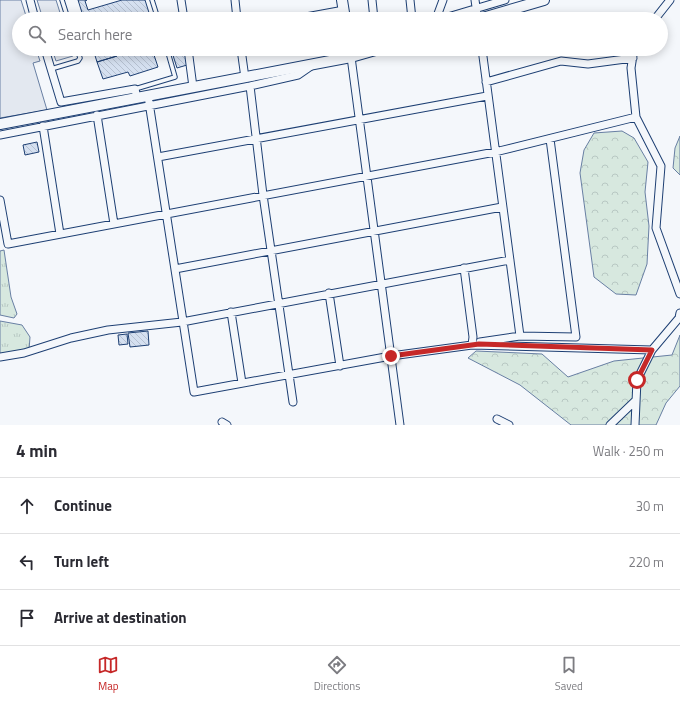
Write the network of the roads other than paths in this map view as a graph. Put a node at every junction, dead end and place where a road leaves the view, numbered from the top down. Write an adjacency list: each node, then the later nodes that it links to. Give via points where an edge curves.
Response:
1 (30, 0): 14 (street)
2 (62, 0): 15 (lane)
3 (152, 0): 16 (lane)
4 (181, 0): 17 (street)
5 (235, 0): 18 (street)
6 (372, 0): 20 (street)
7 (410, 0): 21 (street)
8 (443, 0): 22 (street)
9 (475, 0): 23 (street)
10 (505, 0): 24 (street)
11 (544, 0): 25 (street)
12 (670, 0): 26 (street)
13 (343, 10): 19 (street)
14 (33, 12)
15 (66, 12)
16 (156, 12)
17 (183, 12)
18 (236, 12)
19 (332, 12)
20 (373, 12)
21 (411, 12)
22 (439, 12)
23 (477, 12)
24 (485, 12)
25 (494, 12)
26 (661, 12)
27 (47, 56): 36 (street)
28 (79, 56): 36 (lane, via 78,61)
29 (169, 56): 40 (lane, via 175,77)
30 (189, 56): 39 (street)
31 (242, 56): 37 (street)
32 (341, 56): 37 (street)
33 (350, 56): 45 (street)
34 (483, 56): 38 (street)
35 (633, 58): 38 (street, via 588,64 561,61); 44 (street, via 631,68)
36 (51, 69): 40 (street, via 61,102)
37 (248, 82): 39 (street); 42 (street); 49 (street)
38 (486, 82): 41 (street)
39 (193, 87): 42 (street)
40 (136, 94): 42 (street); 46 (street)
41 (487, 96): 45 (street); 51 (street)
42 (149, 101): 43 (street); 52 (street)
43 (97, 115): 47 (street); 58 (street)
44 (636, 117): 50 (street); 69 (street, via 661,166 656,228)
45 (358, 120): 49 (street); 53 (street)
46 (0, 124)
47 (43, 126): 48 (street); 60 (street)
48 (0, 135)
49 (257, 138): 52 (street); 54 (street)
50 (550, 139): 51 (street); 74 (street, via 576,337)
51 (495, 152): 53 (street); 56 (street)
52 (158, 157): 57 (street)
53 (365, 176): 54 (street); 59 (street)
54 (263, 195): 57 (street); 63 (street)
55 (0, 200): 61 (street)
56 (502, 207): 59 (street); 64 (street)
57 (166, 214): 58 (street); 66 (street)
58 (114, 224): 60 (street)
59 (373, 231): 63 (street); 67 (street)
60 (60, 234): 61 (street)
61 (8, 244): 62 (street)
62 (0, 246)
63 (273, 252): 66 (street); 70 (street)
64 (510, 260): 65 (street); 74 (street)
65 (464, 268): 67 (street); 75 (street)
66 (175, 269): 73 (street)
67 (381, 283): 68 (street); 77 (street)
68 (329, 293): 70 (street); 79 (street)
69 (680, 294)
70 (279, 303): 71 (street); 80 (street)
71 (231, 312): 73 (street); 81 (street)
72 (680, 313): 76 (street, via 679,318)
73 (182, 322): 78 (street, via 108,330); 81 (street, via 194,392)
74 (520, 336): 75 (street, via 480,341)
75 (476, 344): 76 (street); 77 (street)
76 (652, 350): 82 (street, via 637,380)
77 (391, 356): 79 (street); 85 (street)
78 (0, 357)
79 (340, 366): 80 (street)
80 (289, 375): 81 (street); 83 (street)
81 (242, 383)
82 (635, 401): 87 (street); 88 (street)
83 (293, 402)
84 (497, 419): 86 (street)
85 (400, 425)
86 (510, 425)
87 (610, 425)
88 (635, 425)

